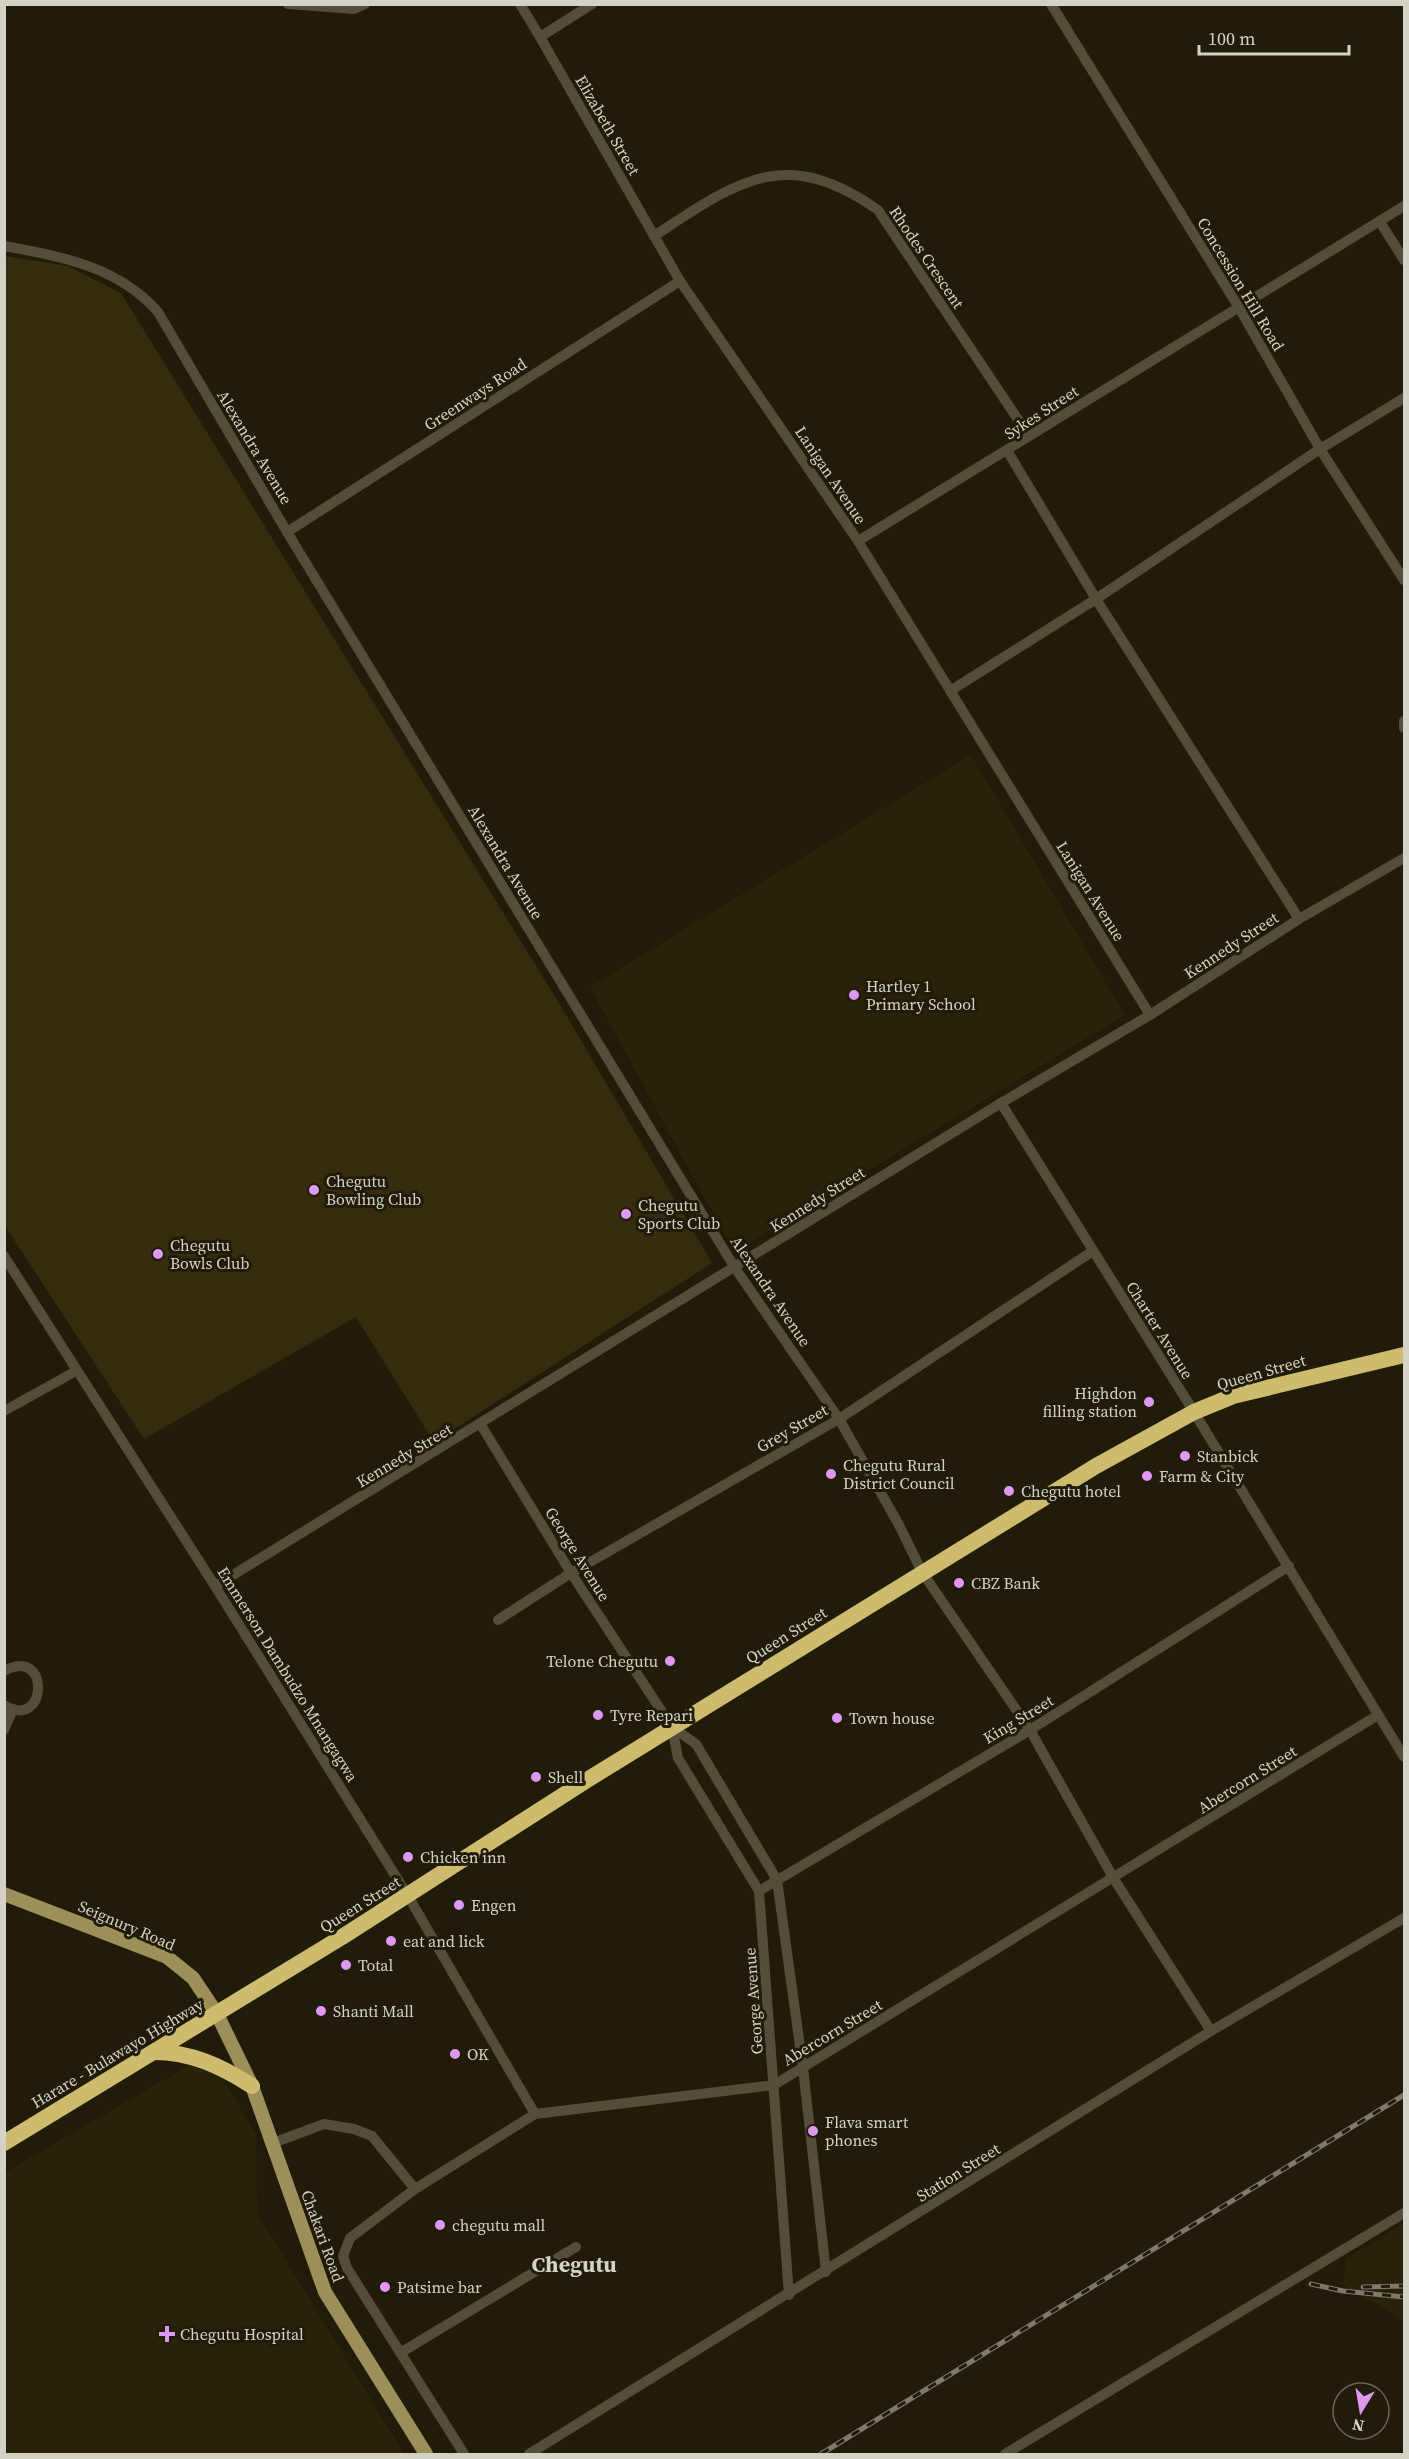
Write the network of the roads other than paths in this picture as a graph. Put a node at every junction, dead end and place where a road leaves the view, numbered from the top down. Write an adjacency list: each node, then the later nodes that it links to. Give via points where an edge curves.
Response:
1 (288, 4): 2 (street, via 354,9)
2 (365, 4)
3 (520, 4): 6 (street, Elizabeth Street)
4 (592, 4): 6 (street)
5 (1051, 4): 13 (street, Concession Hill Road)
6 (540, 37): 9 (street, Elizabeth Street)
7 (1404, 206): 8 (street, Sykes Street)
8 (1380, 222): 11 (street); 13 (street, Sykes Street)
9 (654, 236): 12 (street, Elizabeth Street); 15 (street, Rhodes Crescent, via 713,196 740,183 771,175 803,176 856,194 878,210)
10 (4, 246): 18 (street, Alexandra Avenue, via 71,259 133,287 144,297 158,312)
11 (1404, 260)
12 (680, 281): 18 (street, Greenways Road); 19 (street, Lanigan Avenue)
13 (1238, 306): 15 (street, Sykes Street); 16 (street, Concession Hill Road)
14 (1404, 398): 16 (street)
15 (1029, 436): 17 (street, Sykes Street)
16 (1320, 449): 20 (street, Concession Hill Road); 21 (street)
17 (1008, 452): 19 (street, Sykes Street); 21 (street)
18 (287, 532): 31 (street, Alexandra Avenue)
19 (858, 541): 22 (street, Lanigan Avenue)
20 (1404, 580)
21 (1096, 599): 22 (street); 26 (street)
22 (950, 690): 27 (street, Lanigan Avenue)
23 (1404, 721): 24 (street)
24 (1404, 728)
25 (1404, 858): 26 (street, Kennedy Street)
26 (1299, 919): 27 (street, Kennedy Street)
27 (1150, 1015): 28 (street, Kennedy Street)
28 (1001, 1103): 29 (street, Charter Avenue); 31 (street, Kennedy Street)
29 (1093, 1251): 35 (street, Charter Avenue); 36 (street, Grey Street)
30 (4, 1256): 33 (street, Emmerson Dambudzo Mnangagwa)
31 (735, 1268): 36 (street, Alexandra Avenue); 37 (street, Kennedy Street)
32 (1404, 1354): 35 (highway, Queen Street, via 1233,1396)
33 (76, 1371): 34 (street); 41 (street, Emmerson Dambudzo Mnangagwa)
34 (4, 1411)
35 (1194, 1412): 38 (street, Charter Avenue); 40 (highway, Queen Street, via 1096,1466)
36 (839, 1419): 39 (street, Grey Street); 40 (street, Alexandra Avenue)
37 (481, 1425): 39 (street, George Avenue); 41 (street, Kennedy Street)
38 (1289, 1566): 45 (street, Charter Avenue); 48 (street, King Street)
39 (571, 1572): 42 (street, Grey Street); 46 (street, George Avenue)
40 (922, 1572): 46 (highway, Queen Street); 48 (street, Alexandra Avenue)
41 (215, 1586): 54 (street, Emmerson Dambudzo Mnangagwa)
42 (498, 1620)
43 (4, 1671): 44 (street, via 25,1667 36,1676 40,1690 27,1707)
44 (9, 1707): 47 (street)
45 (1378, 1715): 49 (street, Charter Avenue); 50 (street, Abercorn Street)
46 (672, 1727): 51 (street, George Avenue, via 696,1744); 52 (street, George Avenue, via 678,1758); 54 (highway, Queen Street)
47 (4, 1730)
48 (1030, 1730): 50 (street, Alexandra Avenue); 51 (street, King Street)
49 (1404, 1758)
50 (1114, 1878): 57 (street, Alexandra Avenue); 59 (street, Abercorn Street)
51 (777, 1880): 52 (street, King Street); 59 (street, George Avenue)
52 (759, 1891): 60 (street, George Avenue)
53 (4, 1894): 56 (main road, Seignury Road, via 167,1957 193,1978)
54 (408, 1896): 56 (highway, Queen Street); 62 (street, Emmerson Dambudzo Mnangagwa)
55 (1404, 1918): 57 (street, Station Street)
56 (217, 2014): 58 (highway, Harare - Bulawayo Highway); 61 (main road, Chakari Road)
57 (1211, 2031): 68 (street, Station Street)
58 (153, 2052): 61 (highway, via 207,2061); 63 (highway, Harare - Bulawayo Highway)
59 (803, 2068): 60 (street, Abercorn Street); 68 (street, George Avenue)
60 (774, 2085): 62 (street, Abercorn Street); 69 (street, George Avenue)
61 (252, 2086): 64 (main road, Chakari Road)
62 (536, 2114): 65 (street, Abercorn Street)
63 (4, 2143)
64 (273, 2143): 65 (street, via 324,2124 354,2129 372,2136); 71 (main road, Chakari Road, via 325,2292)
65 (415, 2189): 70 (street, Abercorn Street, via 350,2238 343,2256)
66 (1404, 2212): 74 (street)
67 (576, 2247): 70 (street)
68 (826, 2272): 69 (street, Station Street)
69 (789, 2295): 73 (street, Station Street)
70 (400, 2353): 72 (street)
71 (426, 2454)
72 (464, 2454)
73 (529, 2454)
74 (1005, 2454)

